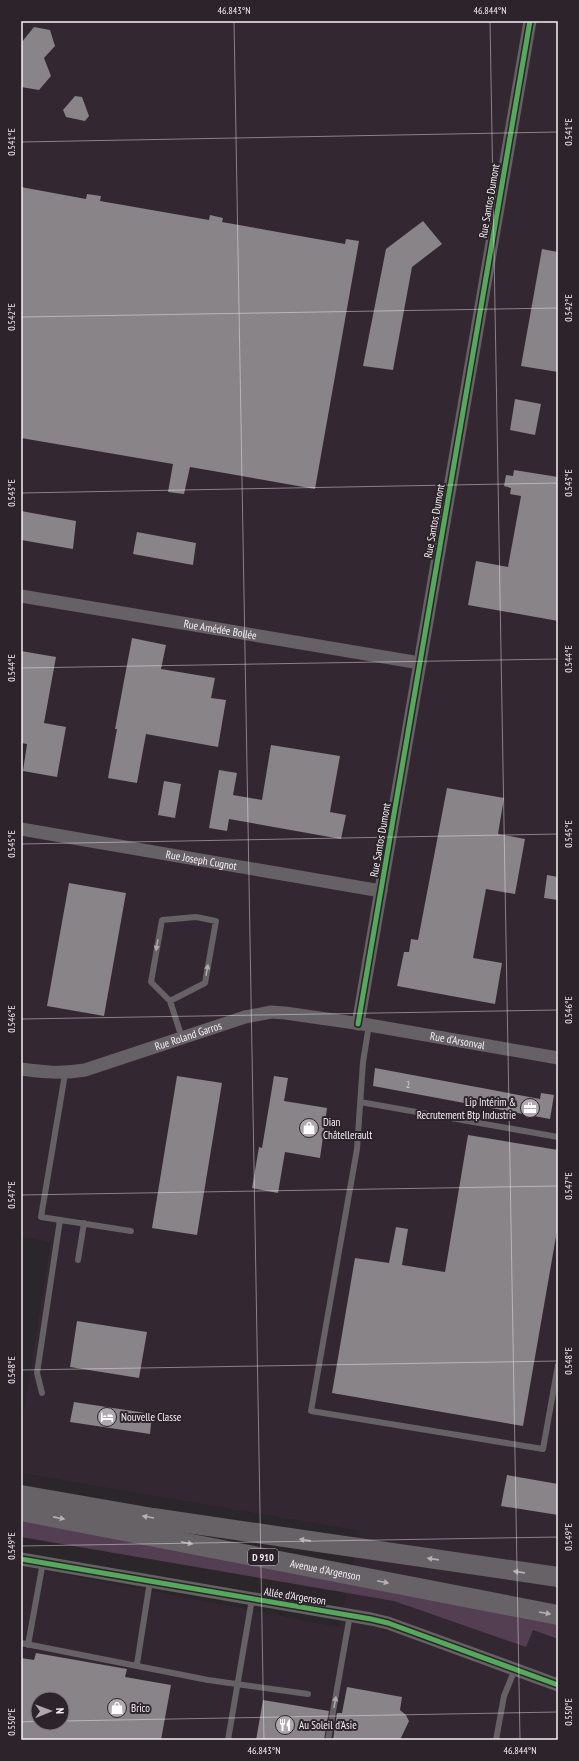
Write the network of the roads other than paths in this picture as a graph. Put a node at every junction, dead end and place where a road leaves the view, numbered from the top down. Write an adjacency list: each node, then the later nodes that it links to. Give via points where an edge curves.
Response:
1 (530, 21): 3 (street, Rue Santos Dumont)
2 (21, 596): 3 (street, Rue Amédée Bollée)
3 (420, 663): 5 (street, Rue Santos Dumont)
4 (21, 829): 5 (street, Rue Joseph Cugnot)
5 (381, 891): 7 (street, Rue Santos Dumont)
6 (170, 1002): 6 (lane, one-way to 6, via 205,983 216,921 196,917 162,920 151,982); 8 (lane)
7 (363, 1024): 8 (street, Rue Roland Garros, via 271,1012 246,1017); 9 (street, Rue d'Arsonval); 12 (lane)
8 (182, 1038): 11 (street, Rue Roland Garros, via 107,1064)
9 (558, 1058)
10 (21, 1069): 11 (street, Rue Roland Garros)
11 (65, 1074): 14 (lane, via 41,1217)
12 (360, 1102): 13 (lane); 18 (lane, via 356,1149 311,1411 543,1449)
13 (558, 1137)
14 (60, 1220): 15 (lane); 19 (lane, via 37,1373)
15 (84, 1224): 16 (lane); 17 (lane)
16 (130, 1231)
17 (78, 1260)
18 (558, 1365)
19 (42, 1394)
20 (21, 1495): 24 (main road, D 910, one-way to 20, via 153,1518)
21 (21, 1511): 28 (main road, Avenue d'Argenson / D 910, one-way to 28)
22 (21, 1559): 23 (street, Allée d’Argenson)
23 (43, 1562): 25 (street, Allée d’Argenson); 30 (lane)
24 (558, 1577)
25 (150, 1581): 26 (street, Allée d’Argenson); 31 (lane)
26 (252, 1598): 27 (street, Allée d’Argenson); 33 (lane)
27 (350, 1615): 32 (street, Allée d’Argenson, via 388,1623); 37 (lane, one-way to 27)
28 (558, 1615)
29 (21, 1643): 30 (lane)
30 (28, 1645): 31 (lane)
31 (137, 1664): 33 (lane)
32 (515, 1669): 34 (street, Allée d’Argenson); 38 (lane, via 504,1696)
33 (237, 1684): 35 (lane); 36 (lane)
34 (558, 1685)
35 (308, 1694)
36 (228, 1740)
37 (328, 1740)
38 (496, 1740)

